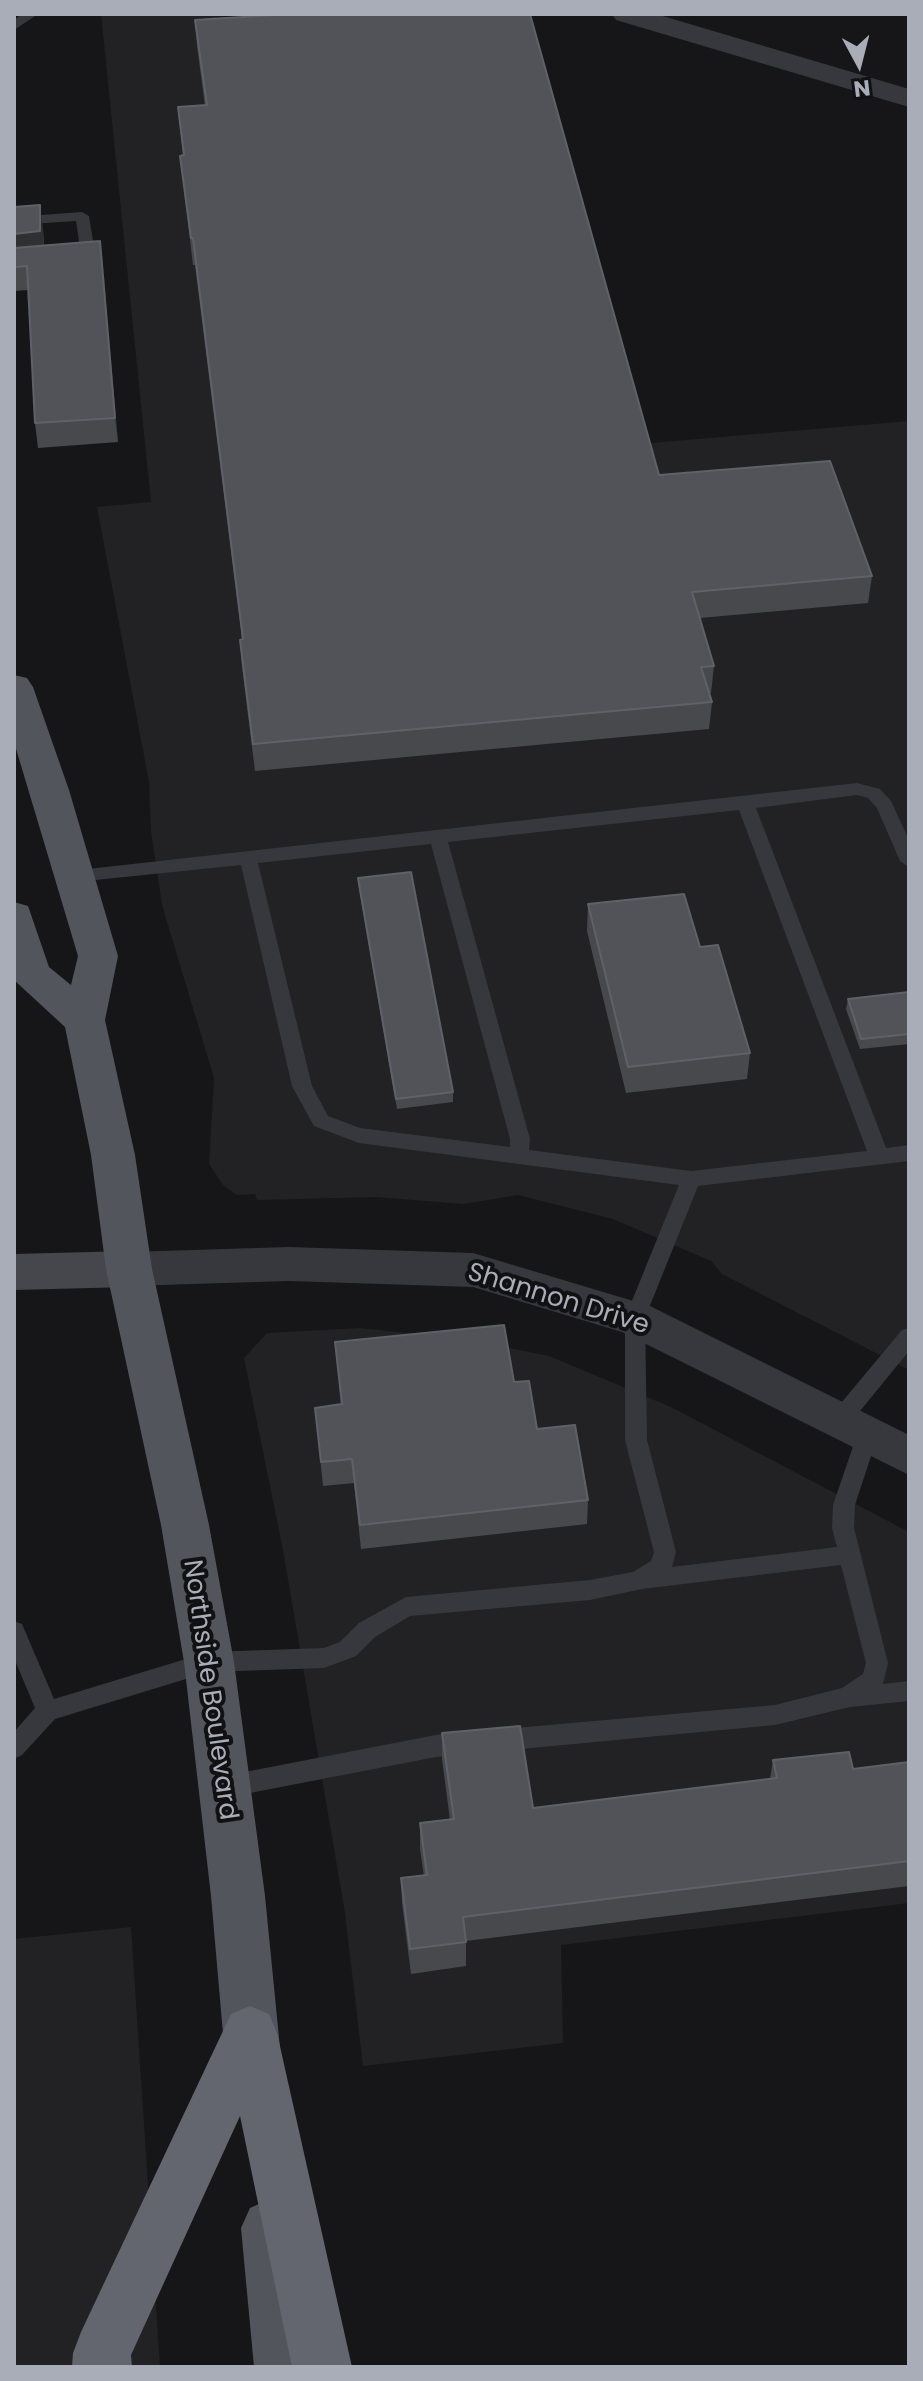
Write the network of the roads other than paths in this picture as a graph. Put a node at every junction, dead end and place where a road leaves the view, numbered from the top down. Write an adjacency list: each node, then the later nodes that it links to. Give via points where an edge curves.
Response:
1 (31, 14): 3 (lane)
2 (626, 14): 4 (street)
3 (14, 26)
4 (909, 98)
5 (14, 221): 6 (lane, via 82,216 89,259)
6 (59, 261)
7 (14, 687): 12 (main road, Northside Boulevard)
8 (745, 803): 9 (lane); 11 (lane, via 857,789 874,793 885,805); 16 (lane)
9 (438, 837): 10 (lane); 17 (lane, via 520,1139)
10 (248, 858): 12 (lane); 17 (lane, via 302,1086 321,1121 359,1135)
11 (909, 861)
12 (76, 876): 14 (main road, Northside Boulevard, via 98,956)
13 (14, 916): 14 (main road, via 31,974)
14 (84, 1020): 19 (main road, Northside Boulevard, via 113,1155)
15 (909, 1153): 16 (lane)
16 (879, 1157): 18 (lane)
17 (519, 1158): 18 (lane)
18 (691, 1179): 21 (lane)
19 (129, 1269): 20 (street); 21 (street, Shannon Drive, via 289,1264 473,1270); 28 (main road, Northside Boulevard)
20 (14, 1272)
21 (635, 1318): 23 (street, Shannon Drive); 26 (lane, via 636,1440 665,1552 661,1567)
22 (909, 1336): 23 (lane)
23 (853, 1428): 24 (street, Shannon Drive); 25 (lane, via 843,1528)
24 (909, 1456)
25 (848, 1555): 26 (lane); 30 (lane, via 877,1663 873,1680)
26 (637, 1581): 28 (lane, via 406,1607 367,1630 348,1649 324,1658)
27 (14, 1631): 31 (lane)
28 (209, 1662): 31 (lane); 33 (main road, Northside Boulevard)
29 (909, 1691): 30 (lane)
30 (848, 1697): 33 (lane, via 775,1715 436,1746)
31 (48, 1711): 32 (lane)
32 (14, 1748)
33 (224, 1787): 34 (main road, Northside Boulevard)
34 (250, 2033): 35 (highway, via 102,2353); 36 (main road, Northside Boulevard); 37 (highway)
35 (102, 2367)
36 (284, 2367)
37 (322, 2367)

